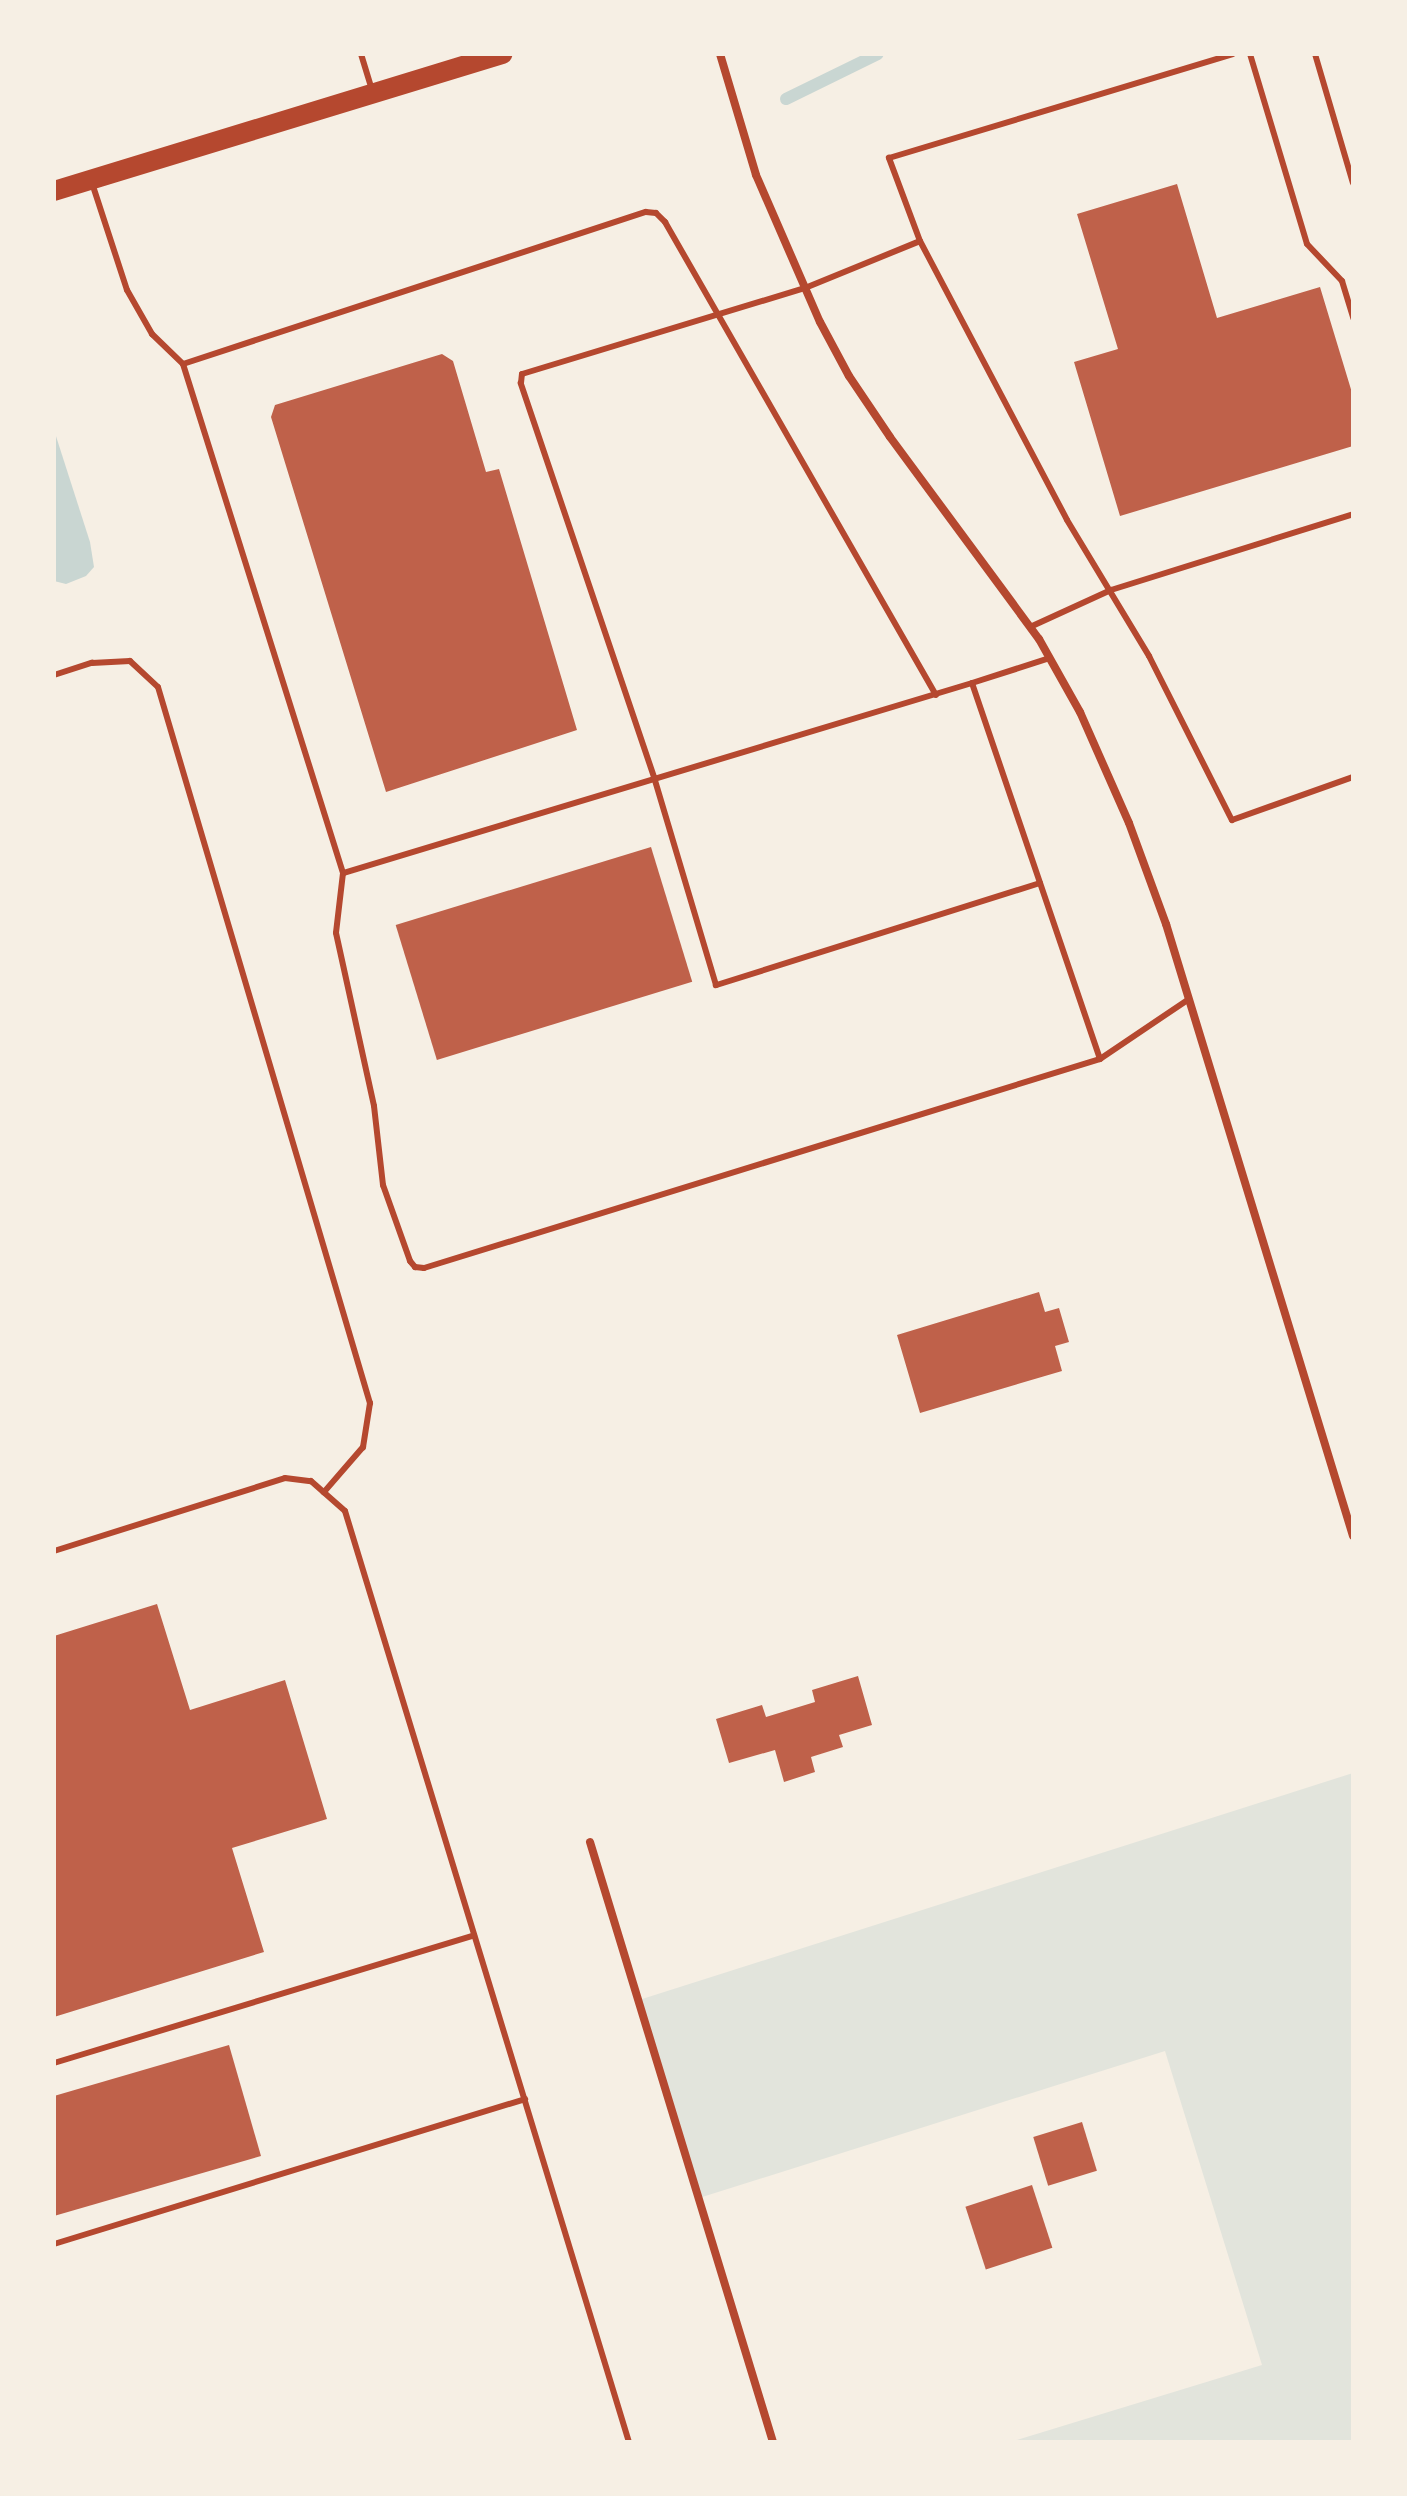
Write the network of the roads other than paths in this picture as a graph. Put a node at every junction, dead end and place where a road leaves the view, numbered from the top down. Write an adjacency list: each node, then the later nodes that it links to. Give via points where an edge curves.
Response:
1 (361, 54): 7 (lane)
2 (503, 54): 7 (main road)
3 (720, 54): 12 (street, via 756,175)
4 (1233, 54): 11 (lane, via 889,158)
5 (1250, 54): 14 (lane, via 1307,244 1342,281)
6 (1315, 54): 9 (lane)
7 (373, 94): 8 (main road)
8 (91, 180): 10 (main road); 15 (lane, via 127,290 152,334)
9 (1353, 183)
10 (54, 191)
11 (920, 241): 12 (lane); 17 (lane, via 1067,520)
12 (805, 288): 13 (lane); 18 (street, via 849,376)
13 (720, 315): 15 (lane, via 665,222 646,212); 22 (lane); 23 (lane, via 522,374)
14 (1353, 318)
15 (183, 364): 25 (lane)
16 (1353, 514): 17 (lane)
17 (1111, 590): 18 (lane); 24 (lane, via 1232,820)
18 (1030, 627): 19 (street)
19 (1050, 658): 21 (lane); 27 (street, via 1129,823)
20 (54, 675): 29 (lane, via 92,663 130,661 158,687 370,1403 363,1447)
21 (972, 683): 22 (lane); 26 (lane)
22 (936, 695): 23 (lane)
23 (654, 777): 25 (lane); 26 (lane, via 716,985)
24 (1353, 777)
25 (343, 873): 28 (lane, via 336,933 374,1106 383,1185 415,1267)
26 (1040, 883): 28 (lane)
27 (1189, 999): 28 (lane); 30 (street)
28 (1100, 1059)
29 (324, 1492): 31 (lane, via 311,1481 285,1478); 33 (lane, via 345,1511)
30 (1353, 1536)
31 (54, 1551)
32 (590, 1842): 38 (street)
33 (474, 1935): 34 (lane); 35 (lane)
34 (54, 2063)
35 (525, 2099): 36 (lane); 37 (lane)
36 (54, 2244)
37 (629, 2442)
38 (773, 2442)

